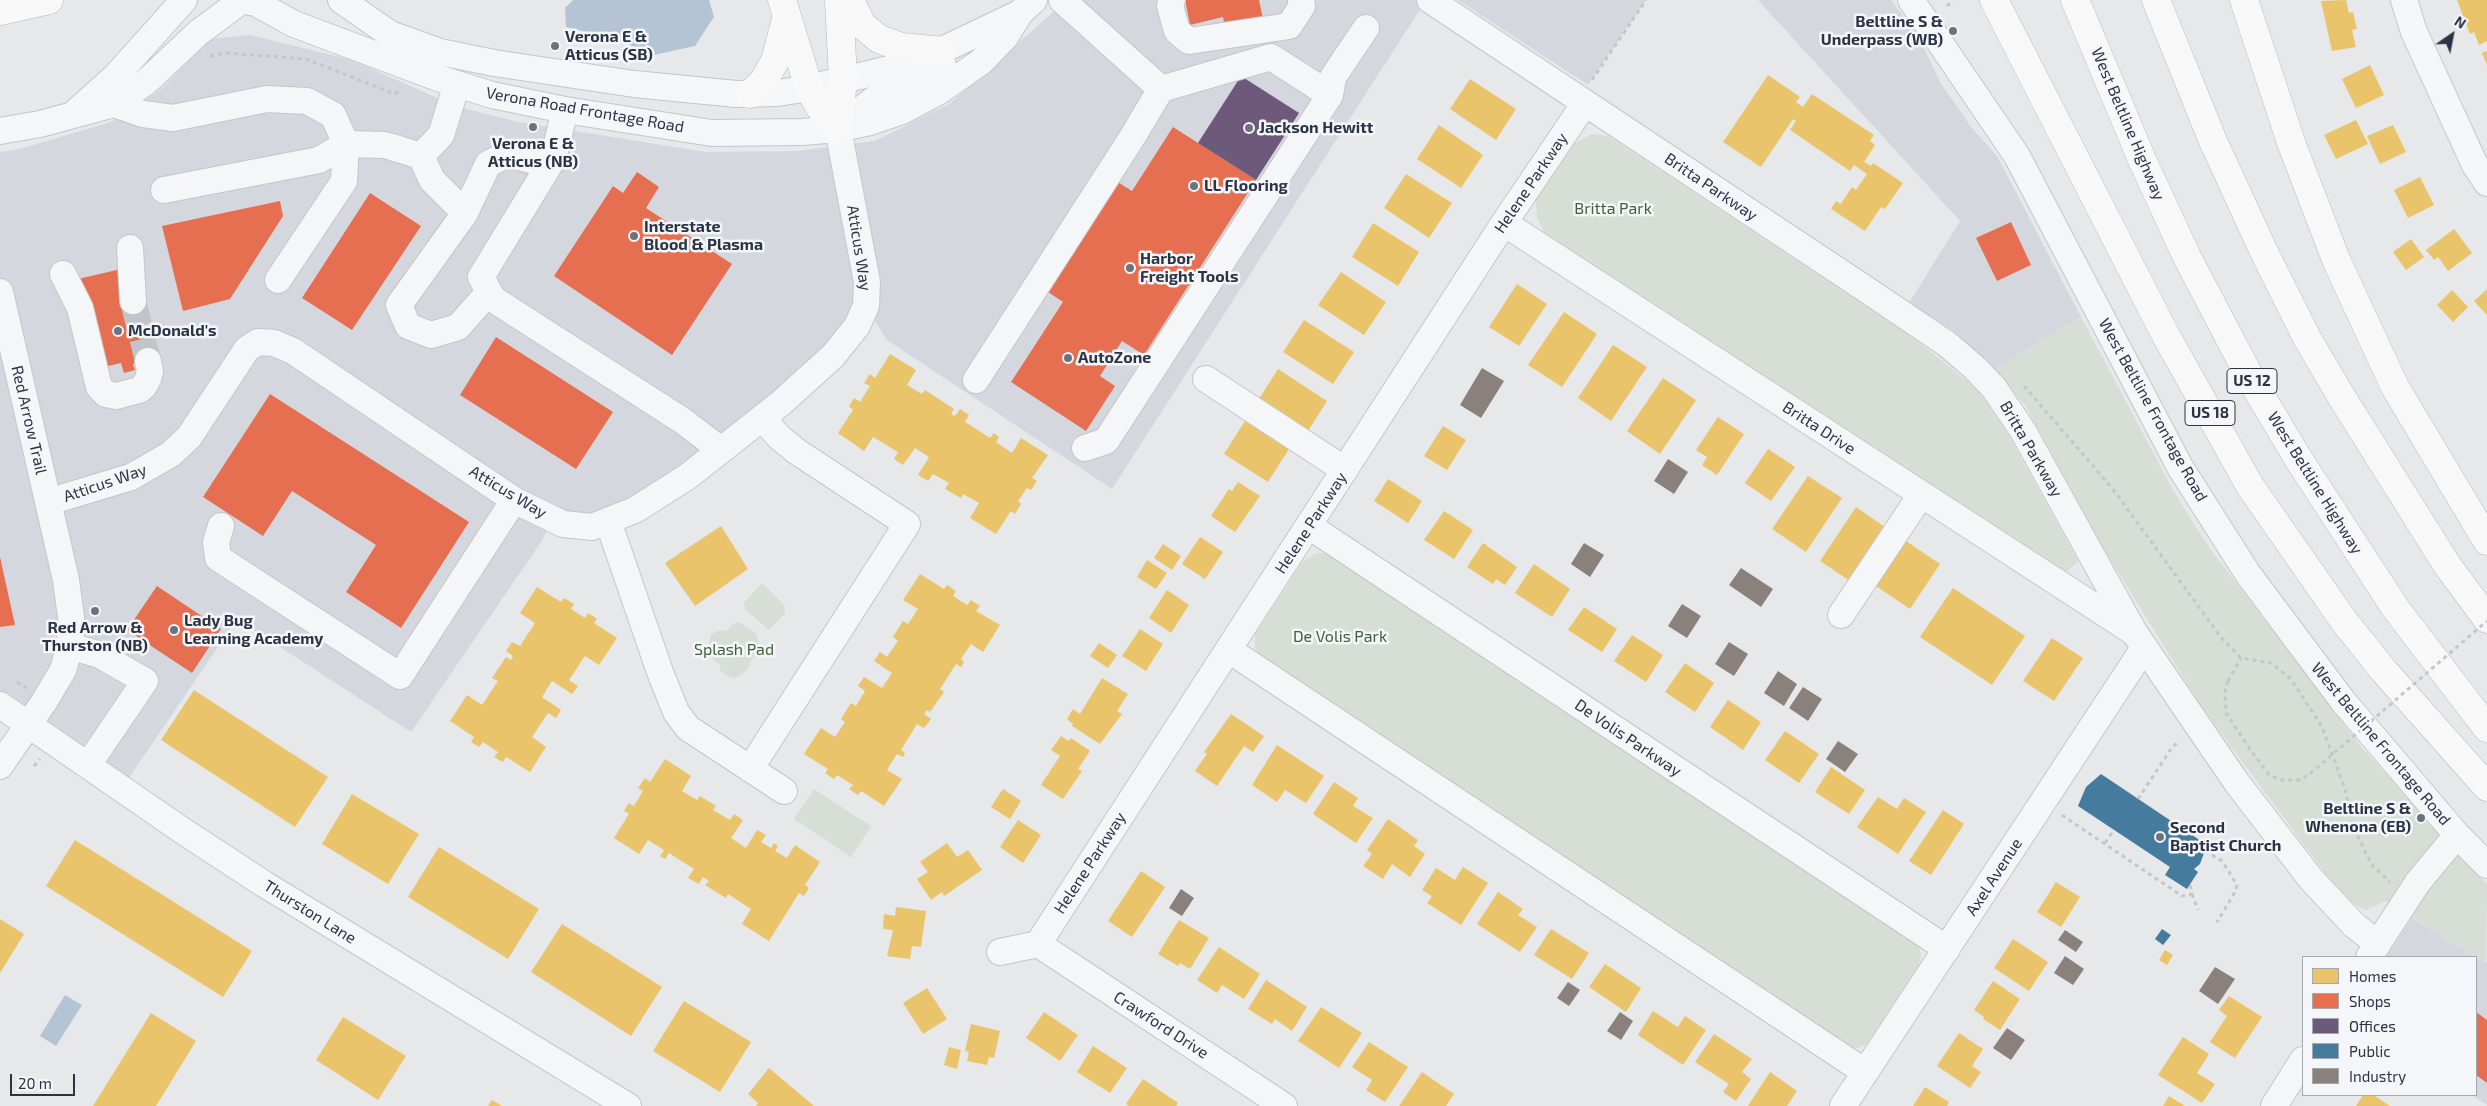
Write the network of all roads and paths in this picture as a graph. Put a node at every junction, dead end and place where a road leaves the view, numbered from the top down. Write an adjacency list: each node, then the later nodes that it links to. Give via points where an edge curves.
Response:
1 (49, 0): 22 (highway)
2 (184, 0): 37 (street, Verona Road Frontage Road, via 115,77)
3 (341, 0): 32 (street, Verona Road Frontage Road, via 390,34 440,52 634,84 694,92)
4 (839, 0): 27 (highway)
5 (850, 0): 25 (highway, via 862,25 879,39 901,47)
6 (1062, 0): 30 (street)
7 (1172, 0): 8 (street, via 1170,6 1177,31 1190,41 1289,26 1302,6)
8 (1300, 0)
9 (1430, 0): 34 (street, Britta Parkway)
10 (1646, 0): 34 (path)
11 (1912, 0): 86 (street, West Beltline Frontage Road, via 2017,156 2180,467 2248,574 2342,701)
12 (1953, 0): 20 (path)
13 (1994, 0): 81 (highway, US 18, via 2164,332 2250,486 2344,621 2384,671)
14 (2076, 0): 76 (highway, West Beltline Highway / US 12, via 2143,162 2187,257 2253,383 2298,460 2396,609)
15 (2156, 0): 69 (highway, via 2213,141 2307,338 2447,565)
16 (2244, 0): 67 (highway, via 2292,145 2337,262 2395,387)
17 (2404, 0): 43 (street, via 2418,41 2475,165)
18 (251, 1): 28 (street, Verona Road Frontage Road, via 294,24); 35 (street, Verona Road Frontage Road, via 198,32 146,82)
19 (1027, 6): 24 (street, Verona Road Frontage Road); 38 (street, Verona Road Frontage Road, via 989,54 938,92 892,115)
20 (1947, 6)
21 (784, 10): 29 (highway); 32 (highway, via 775,61 763,82)
22 (0, 11)
23 (1366, 28): 33 (street, via 1333,77)
24 (973, 36): 25 (street, Verona Road Frontage Road); 38 (street, via 936,71 873,100)
25 (943, 51): 27 (street, Verona Road Frontage Road, via 915,63)
26 (203, 59): 31 (path, via 226,53 306,59)
27 (843, 79): 29 (street, Verona Road Frontage Road); 38 (highway)
28 (457, 84): 36 (street, Verona Road Frontage Road, via 507,99); 41 (street, via 440,135)
29 (809, 88): 32 (street, Verona Road Frontage Road); 38 (highway)
30 (1161, 89): 33 (street, via 1271,57); 55 (street)
31 (395, 94)
32 (750, 94)
33 (1330, 95): 58 (street, via 1106,441)
34 (1582, 101): 46 (street, Helene Parkway); 70 (street, Britta Parkway, via 1947,344 1976,368 2023,431)
35 (114, 104): 37 (street, Verona Road Frontage Road); 40 (street, via 143,114 173,118 267,99 307,101 333,115)
36 (565, 110): 38 (street, Verona Road Frontage Road, via 712,132); 42 (street)
37 (73, 114): 39 (street, Verona Road Frontage Road, via 40,124)
38 (838, 129): 57 (street, Atticus Way, via 864,263 866,306 857,326 833,356)
39 (0, 130)
40 (346, 144): 41 (street, via 385,145); 44 (street, via 319,160); 49 (street, via 344,180)
41 (421, 156): 45 (street, via 432,180)
42 (549, 165): 45 (street, via 508,154 488,164); 51 (street, via 481,277)
43 (2487, 183)
44 (164, 190)
45 (465, 213): 51 (street, via 399,305 408,326 431,335 458,327)
46 (1504, 223): 60 (street, Helene Parkway); 61 (street, Britta Drive)
47 (130, 248): 52 (street)
48 (63, 274): 53 (street, via 80,308 99,387 106,394 116,396 139,390 148,379)
49 (278, 280)
50 (0, 292): 63 (street, Red Arrow Trail)
51 (489, 292): 59 (street, via 493,300 683,421)
52 (133, 301)
53 (148, 361)
54 (1206, 379): 60 (street)
55 (976, 380)
56 (2023, 386): 73 (path, via 2112,488 2220,636)
57 (762, 418): 59 (street, Atticus Way); 80 (street, via 796,451 907,524)
58 (1085, 448)
59 (721, 450): 64 (street, Atticus Way, via 687,477 635,510)
60 (1345, 470): 66 (street, Helene Parkway)
61 (1921, 495): 68 (street); 70 (street, Britta Drive)
62 (514, 500): 63 (street, Atticus Way, via 293,351 274,342 258,342 247,349 189,437 172,454 131,478); 64 (street, Atticus Way, via 563,524 592,527); 65 (street, via 400,676 218,558 216,542)
63 (48, 502): 71 (street, Red Arrow Trail, via 66,580)
64 (608, 521): 80 (street, via 676,712 688,728)
65 (221, 526)
66 (1309, 526): 72 (street, Helene Parkway); 96 (street, De Volis Parkway)
67 (2487, 541)
68 (1841, 615)
69 (2487, 620): 73 (path, bridge, via 2301,780 2283,780 2269,775 2226,713 2225,692)
70 (2139, 640): 77 (street, Britta Parkway); 84 (street, Axel Avenue)
71 (70, 646): 75 (street, Red Arrow Trail, via 63,670); 78 (street, via 100,655 145,681)
72 (1229, 650): 95 (street, Helene Parkway); 100 (street)
73 (2241, 658): 92 (path, via 2271,663 2291,679 2322,727 2345,790 2353,826 2371,864 2387,881)
74 (0, 705): 75 (street, Thurston Lane)
75 (29, 724): 78 (street, Thurston Lane); 79 (street, Red Arrow Trail)
76 (2487, 728)
77 (2200, 729): 83 (path, via 2173,746); 97 (street, Britta Parkway, via 2311,879)
78 (88, 765): 101 (street, Thurston Lane, via 264,884)
79 (0, 766)
80 (750, 770): 82 (street)
81 (2487, 786)
82 (784, 791)
83 (2138, 798)
84 (2043, 802): 87 (path); 96 (street, Axel Avenue)
85 (2114, 830): 87 (path)
86 (2457, 835): 89 (street, West Beltline Frontage Road); 92 (street)
87 (2104, 843): 91 (path, via 2182,896)
88 (2205, 851): 94 (path, via 2222,861 2237,885)
89 (2487, 865)
90 (2190, 884): 91 (path)
91 (2192, 894): 93 (path)
92 (2410, 894): 97 (street)
93 (2198, 910)
94 (2216, 922)
95 (1038, 944): 98 (street); 102 (street, Crawford Drive)
96 (1947, 949): 100 (street, Axel Avenue)
97 (2373, 950)
98 (1000, 952)
99 (2302, 1062): 104 (street)
100 (1865, 1072): 103 (street, Axel Avenue)
101 (628, 1106)
102 (1284, 1106)
103 (1844, 1106)
104 (2274, 1106)

